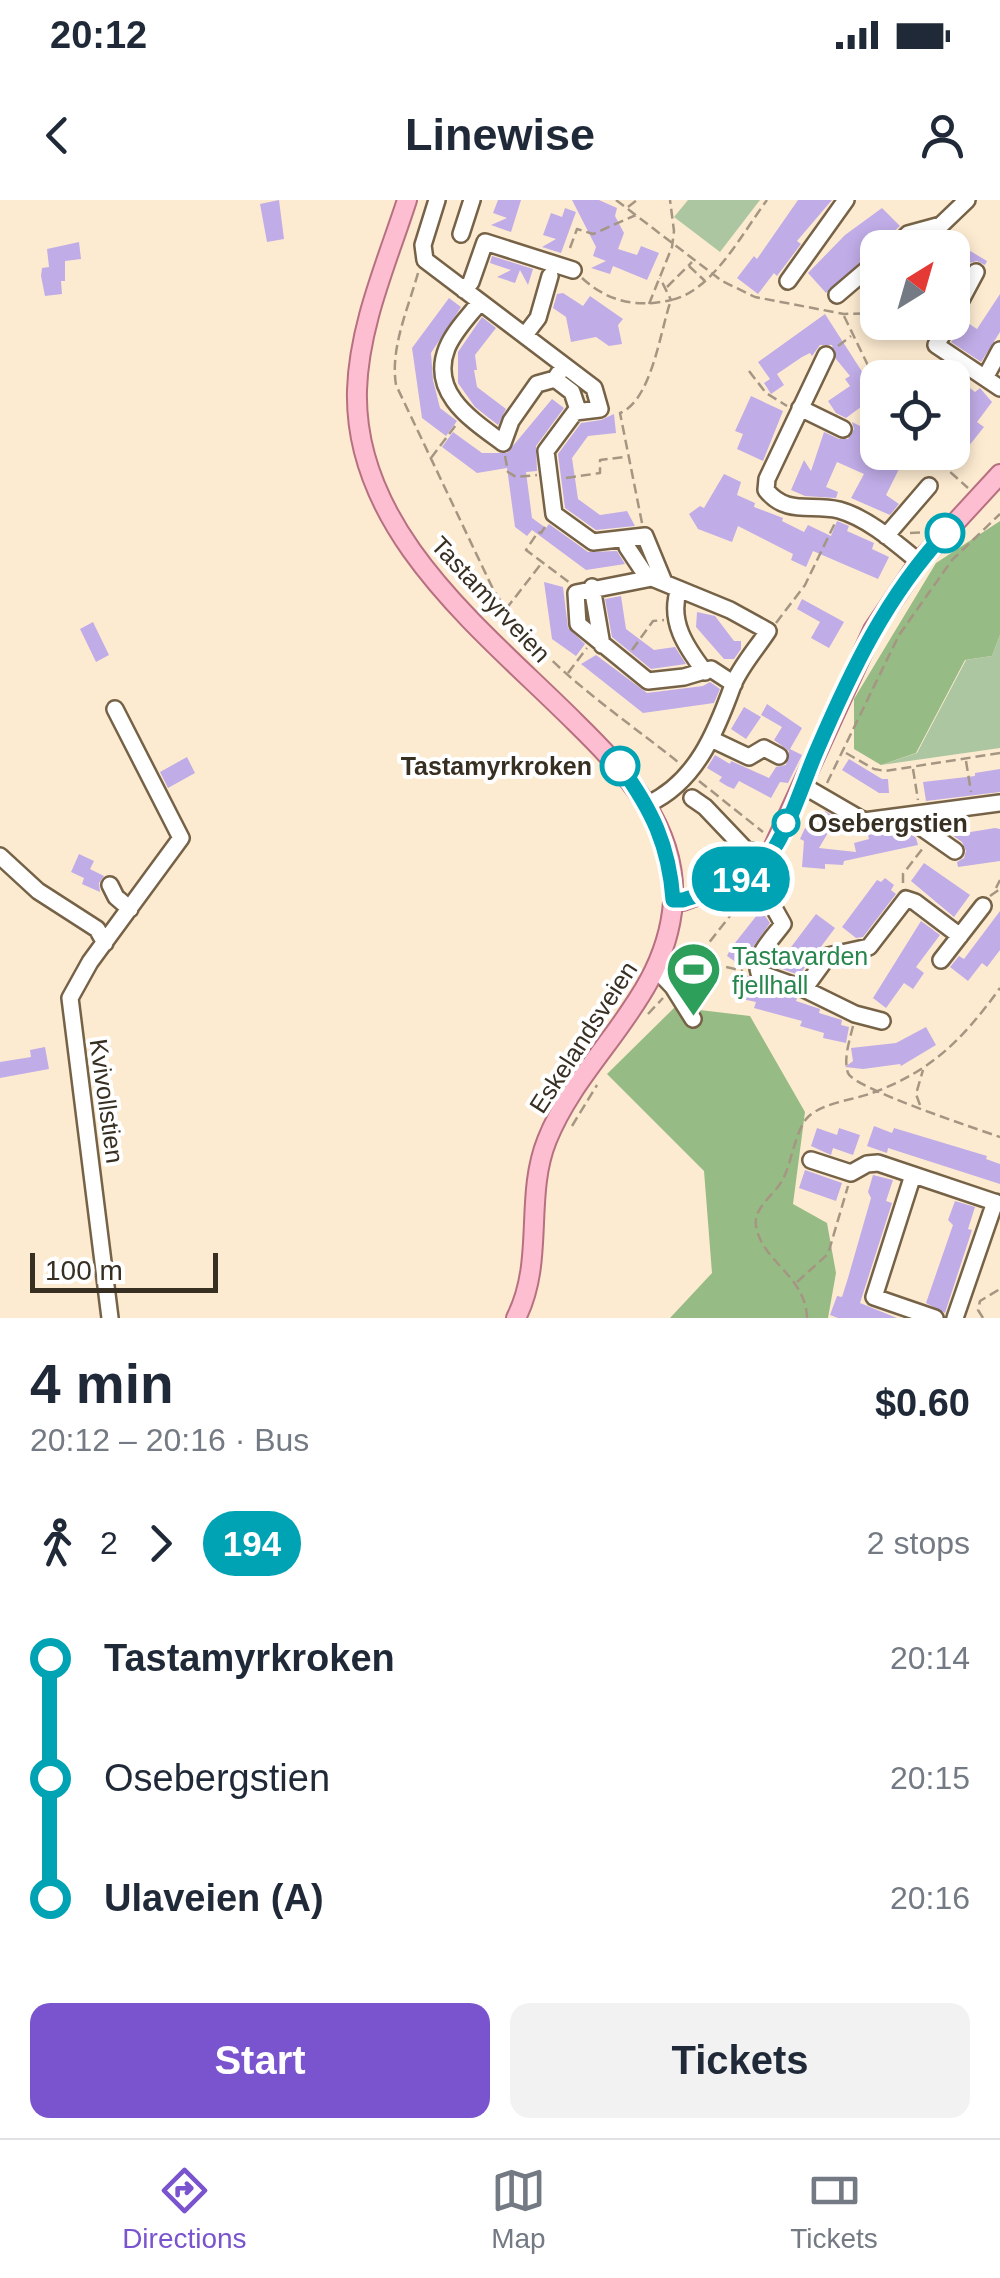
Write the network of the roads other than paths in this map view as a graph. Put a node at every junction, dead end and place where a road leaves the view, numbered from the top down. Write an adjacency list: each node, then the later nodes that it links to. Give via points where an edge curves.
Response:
1 (406, 200): 43 (main road, Tastamyrveien, via 362,342 357,394 373,482 424,570 620,766)
2 (437, 200): 14 (street, via 424,257)
3 (472, 200): 7 (street)
4 (846, 200): 12 (street)
5 (966, 200): 6 (street, via 941,224)
6 (921, 230)
7 (461, 234)
8 (570, 248): 9 (street)
9 (562, 271): 14 (street, via 486,242); 17 (street)
10 (976, 272): 13 (street)
11 (860, 275): 15 (street)
12 (788, 280)
13 (970, 284)
14 (464, 290): 16 (street)
15 (837, 295)
16 (480, 302): 17 (street); 21 (street, via 448,344 443,363 449,396 464,414 503,442 537,384)
17 (526, 335): 21 (street)
18 (939, 340): 22 (street, via 936,345)
19 (1000, 350): 22 (street)
20 (826, 355): 25 (street)
21 (560, 372): 24 (street); 33 (street, via 594,388 600,409 575,412 546,450 554,514 593,542 646,536)
22 (986, 378): 23 (street)
23 (1000, 388)
24 (576, 404)
25 (799, 410): 26 (street); 29 (street, via 766,490 786,506 840,510)
26 (843, 429)
27 (996, 484): 31 (main road)
28 (929, 486): 29 (street)
29 (889, 532): 31 (street)
30 (627, 547): 32 (street)
31 (919, 562): 40 (main road, via 854,667)
32 (647, 577): 33 (street); 35 (street, via 586,588 598,642 651,682)
33 (664, 582): 34 (street)
34 (679, 589): 35 (street, via 676,619); 36 (street, via 768,632)
35 (705, 672): 36 (street, via 712,669)
36 (734, 684): 38 (street)
37 (115, 709): 52 (street, Kvivollstien, via 181,838)
38 (711, 739): 39 (street, via 749,756 764,748); 43 (street, via 684,780)
39 (779, 756)
40 (810, 790): 44 (street, via 864,821); 47 (main road)
41 (692, 798): 47 (street, via 744,850)
42 (1000, 803): 44 (street)
43 (648, 804): 50 (main road, Tastamyrveien)
44 (902, 814): 45 (street)
45 (955, 851)
46 (0, 856): 54 (street, via 98,929)
47 (769, 856): 48 (main road)
48 (757, 878): 50 (main road, via 683,900); 57 (street, via 783,924 759,957 759,973)
49 (110, 884): 52 (street)
50 (672, 891): 56 (main road, Eskelandsveien)
51 (982, 906): 53 (street)
52 (130, 908): 54 (street, Kvivollstien)
53 (960, 936): 55 (street); 57 (street, via 906,900 869,947 828,956)
54 (105, 943): 63 (street, Kvivollstien, via 76,985 70,1011)
55 (942, 960)
56 (657, 970): 58 (street); 64 (main road, Eskelandsveien, via 544,1146 532,1274)
57 (804, 989): 59 (street)
58 (693, 1019)
59 (882, 1022)
60 (811, 1160): 61 (street, via 851,1173 872,1163)
61 (913, 1175): 62 (street); 65 (street, via 874,1298)
62 (997, 1203): 66 (street)
63 (110, 1318)
64 (516, 1318)
65 (934, 1318)
66 (956, 1318)

